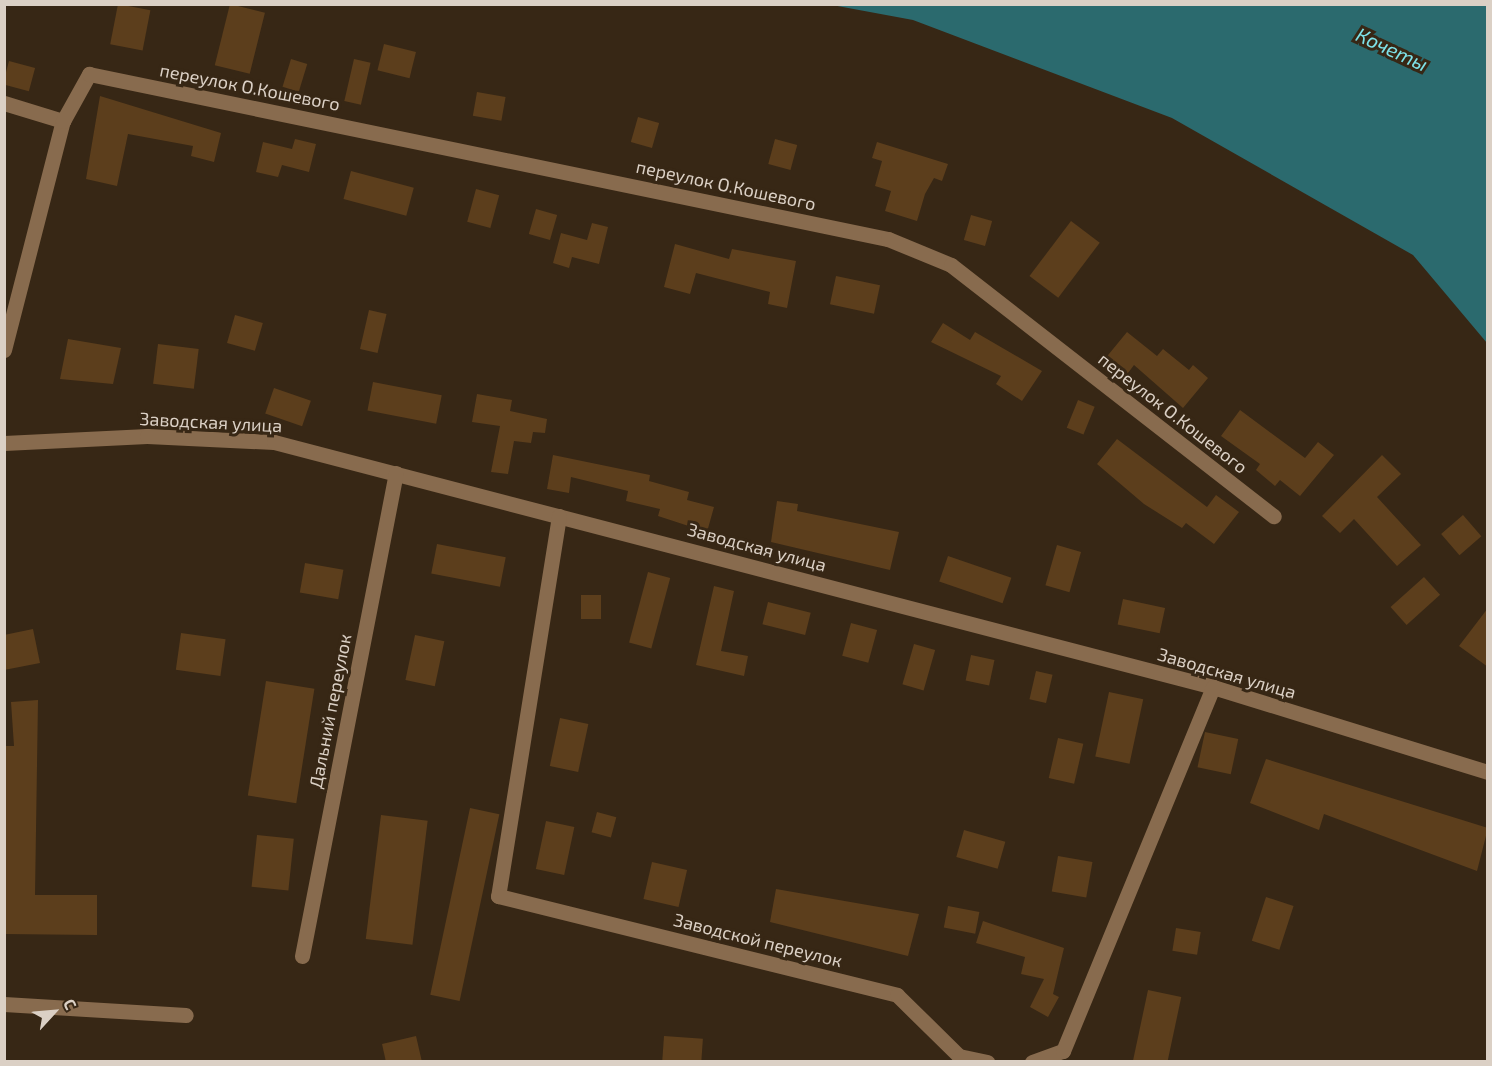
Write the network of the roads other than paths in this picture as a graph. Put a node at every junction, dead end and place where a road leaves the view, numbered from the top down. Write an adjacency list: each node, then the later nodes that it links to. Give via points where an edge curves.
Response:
1 (4, 103): 2 (street)
2 (63, 121): 3 (street); 7 (street, переулок О.Кошевого, via 89,74 888,239 951,266)
3 (4, 350)
4 (4, 443): 5 (street, Заводская улица, via 147,436 274,442)
5 (396, 473): 6 (street, Заводская улица); 10 (street, Дальний переулок)
6 (559, 516): 8 (street, Заводская улица); 13 (street, Заводской переулок, via 498,896 897,995 959,1056)
7 (1274, 516)
8 (1214, 687): 9 (street, Заводская улица); 14 (street, via 1063,1051)
9 (1488, 772)
10 (302, 956)
11 (4, 1004): 12 (street)
12 (186, 1015)
13 (987, 1062)
14 (1032, 1062)

